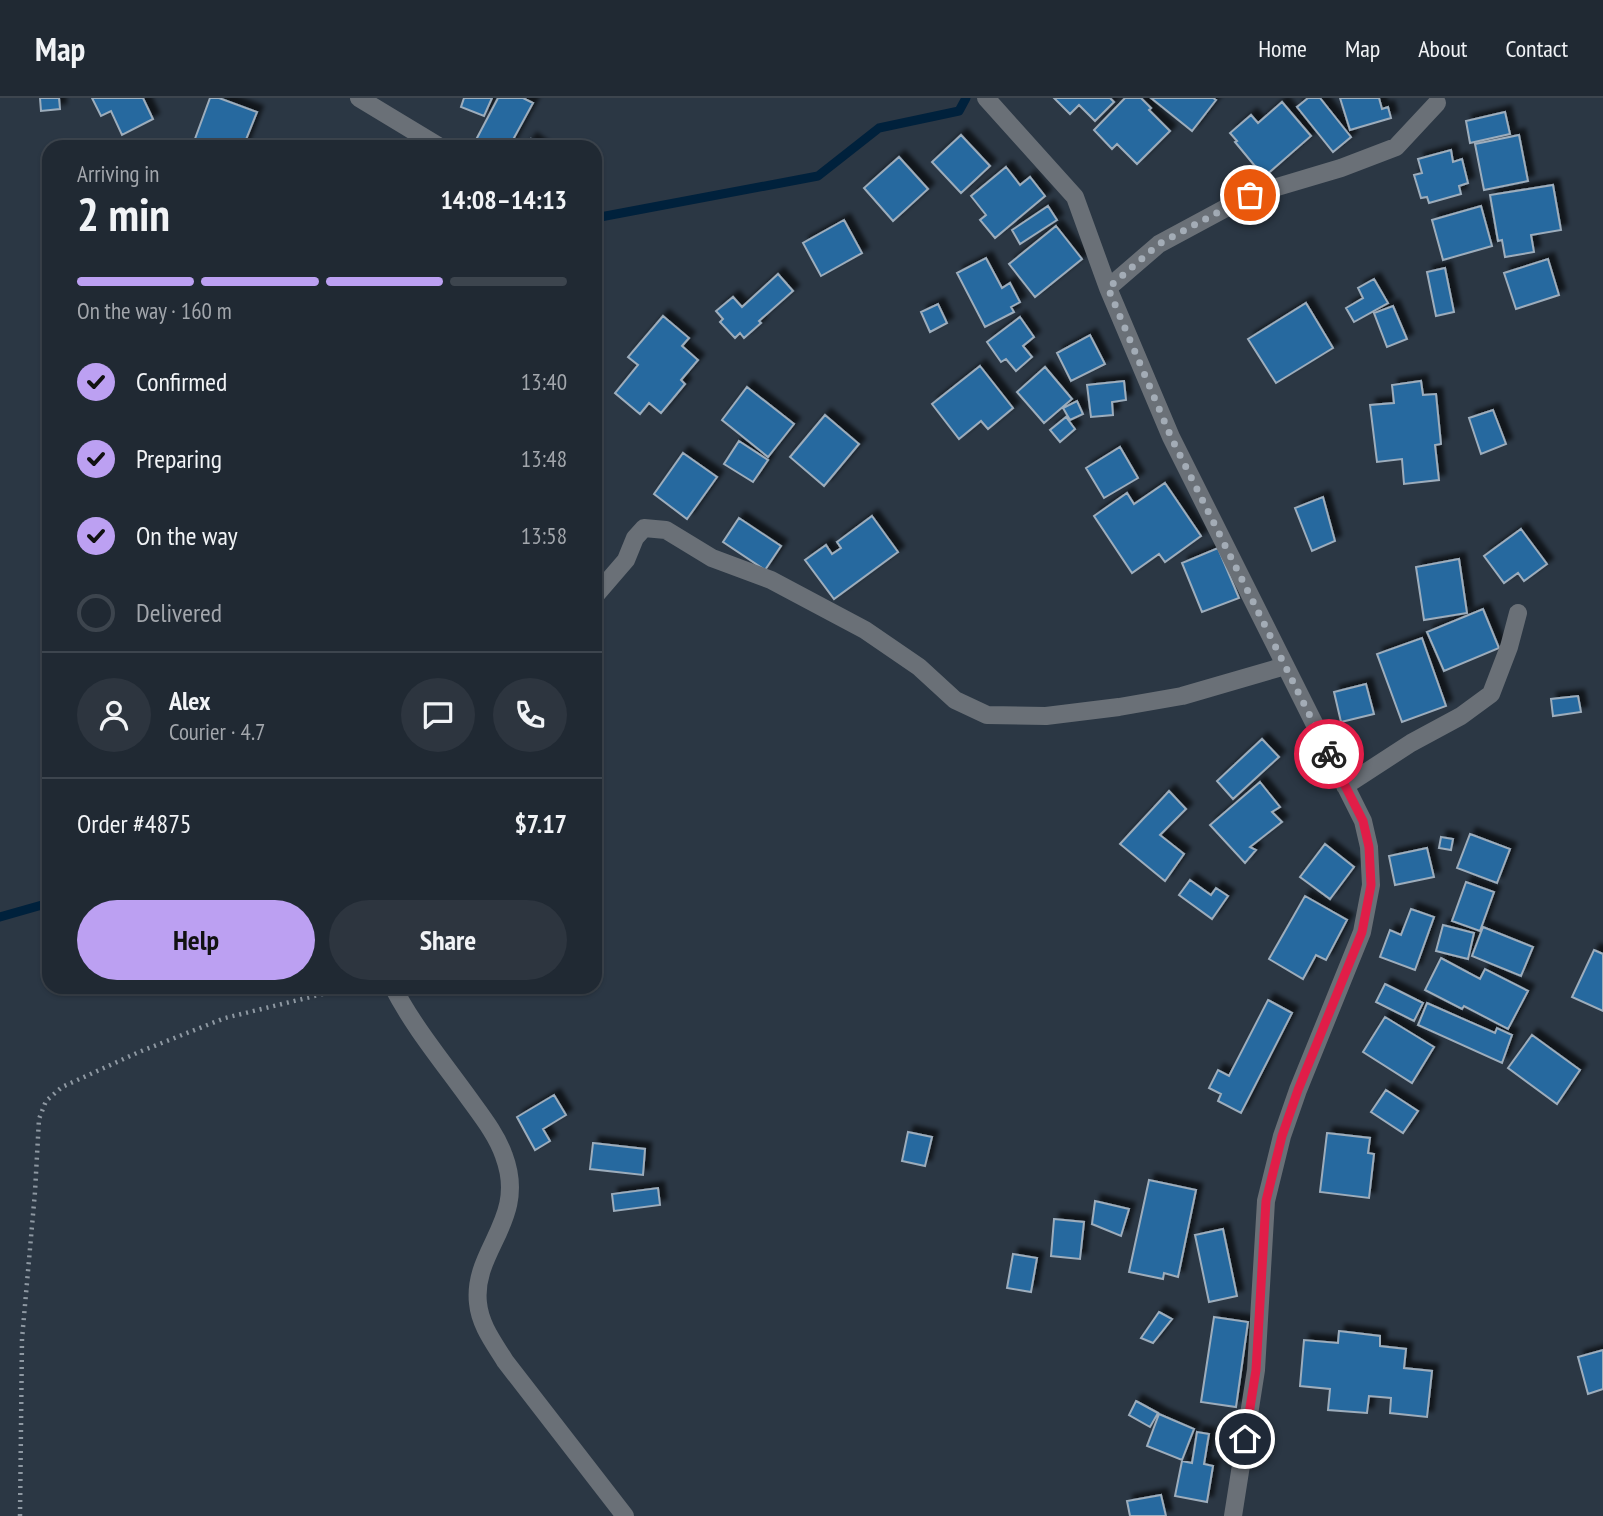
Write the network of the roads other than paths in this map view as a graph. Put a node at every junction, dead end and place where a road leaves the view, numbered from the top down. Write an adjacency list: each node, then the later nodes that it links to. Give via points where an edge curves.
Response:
1 (359, 98): 4 (street)
2 (986, 98): 5 (street, via 1075,197)
3 (1437, 103): 5 (street, via 1395,147 1250,195 1159,244)
4 (428, 140)
5 (1108, 288): 8 (street, via 1171,437)
6 (602, 588): 8 (street, via 626,560 644,528 666,530 712,558 771,580 865,630 919,667 955,700 987,715 1046,716 1119,707 1182,696)
7 (1518, 613): 9 (street, via 1491,694)
8 (1285, 666): 9 (street)
9 (1345, 786): 12 (street, via 1363,821 1371,885 1362,932 1298,1090 1266,1201 1256,1370)
10 (396, 994): 11 (street, via 505,1156 508,1212 479,1276 482,1319 505,1361)
11 (625, 1516)
12 (1233, 1516)

